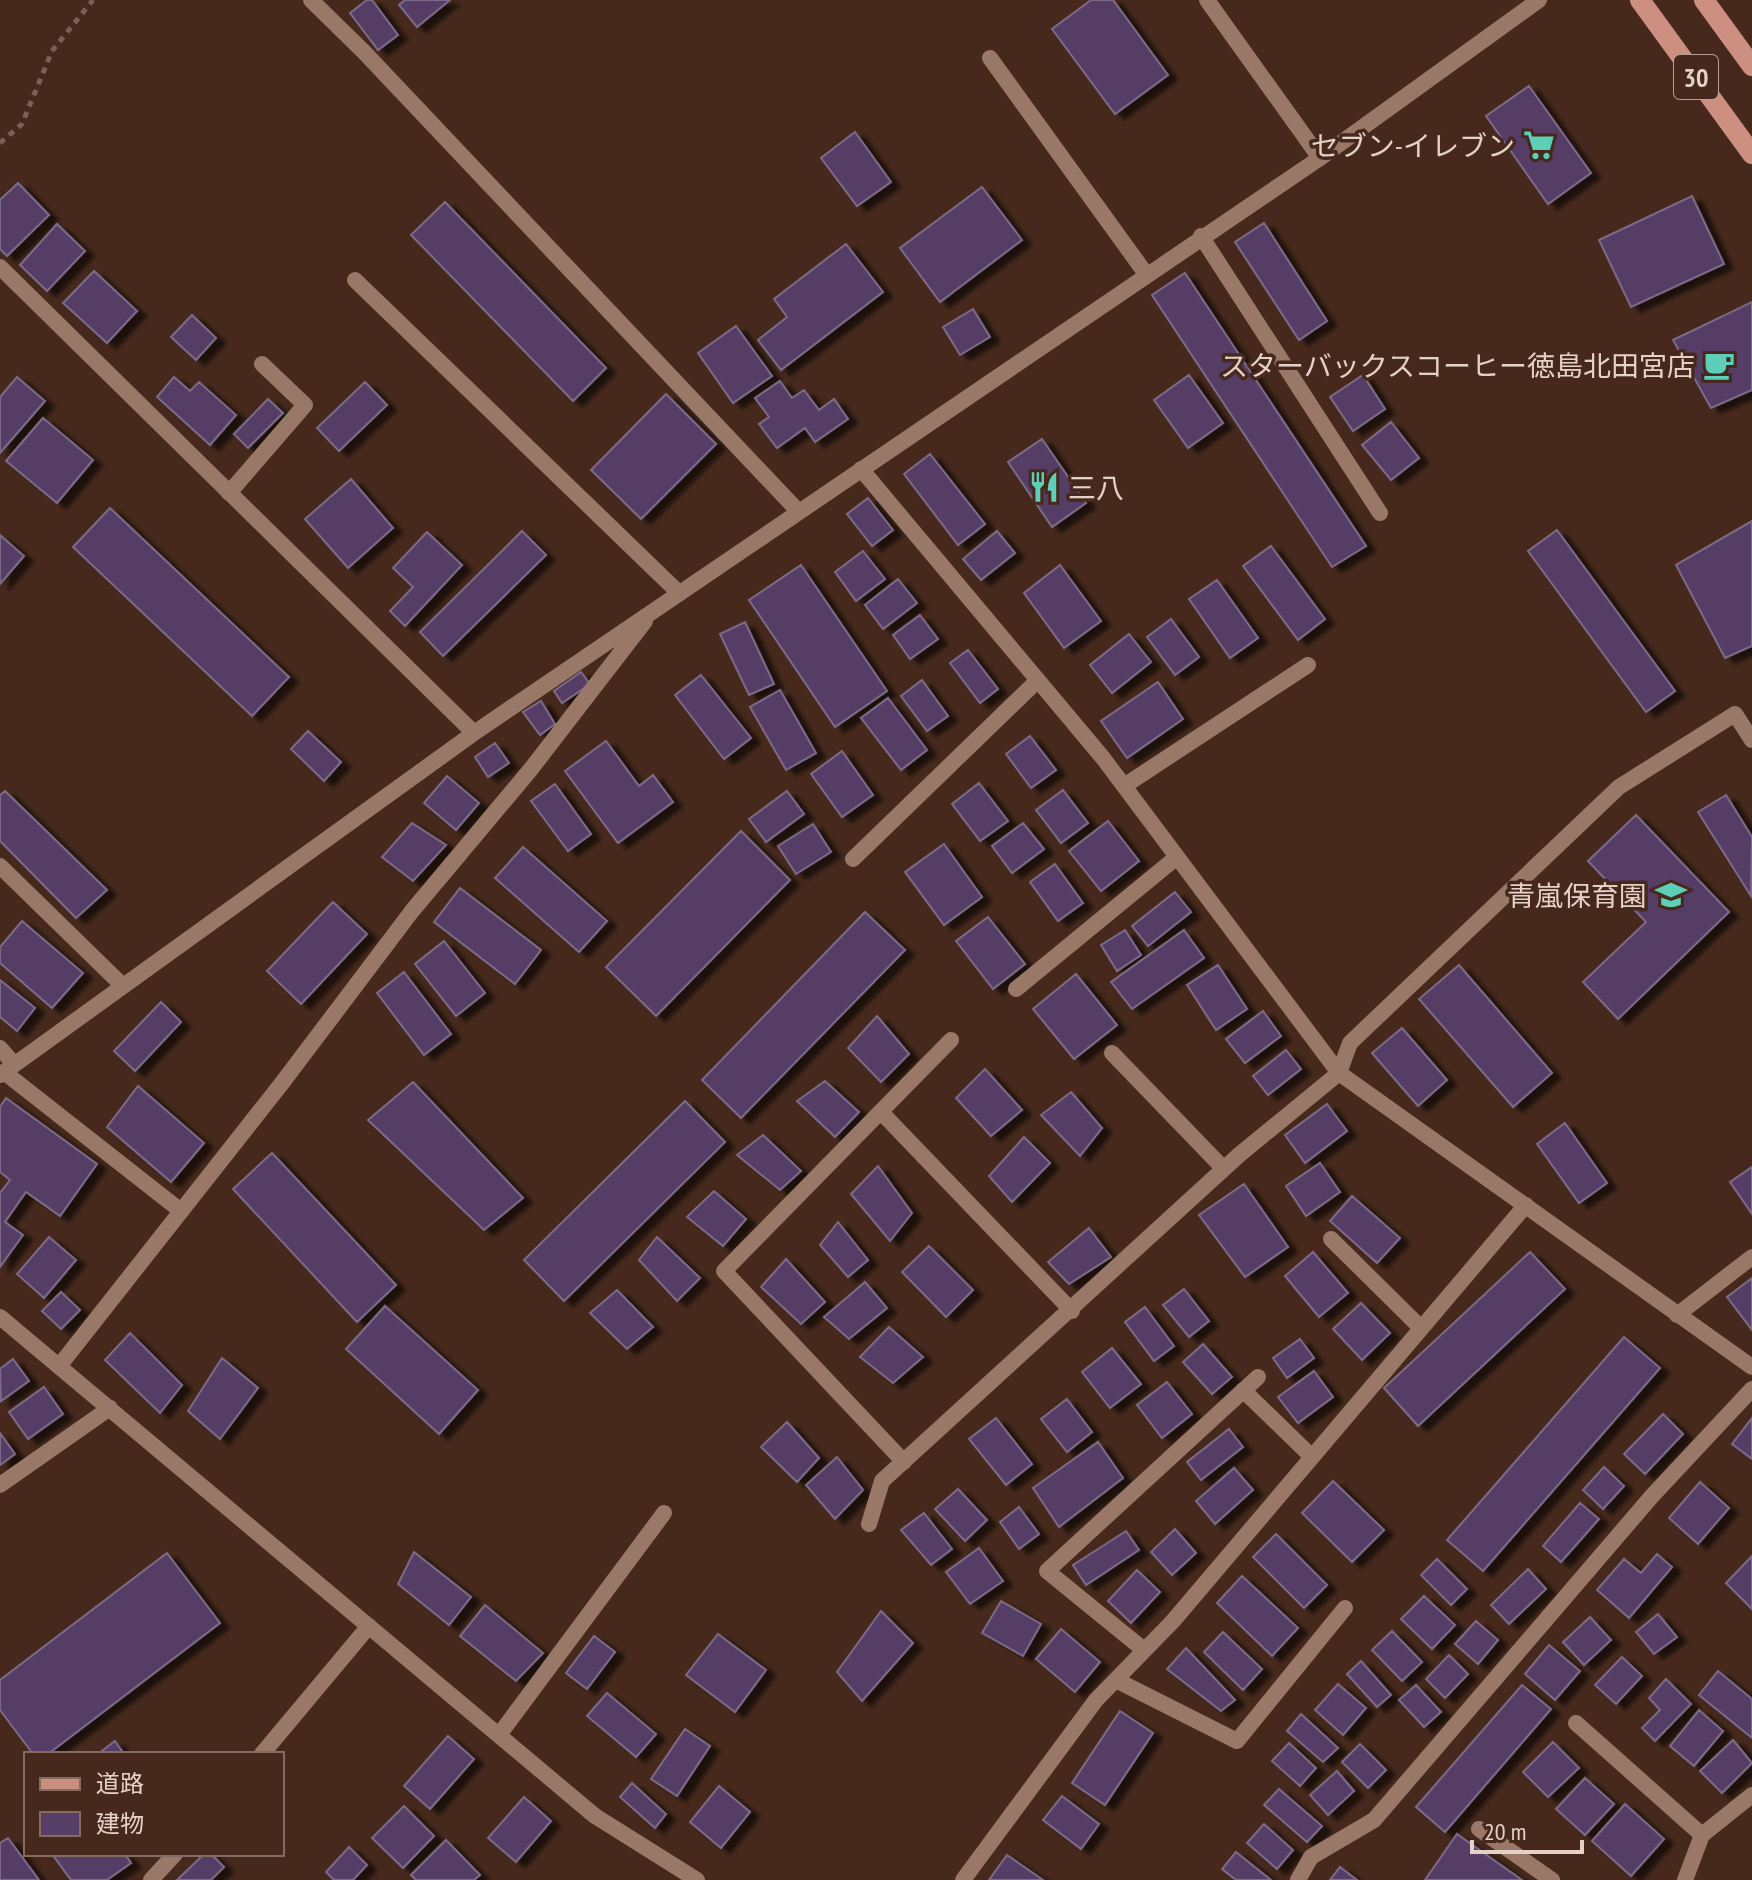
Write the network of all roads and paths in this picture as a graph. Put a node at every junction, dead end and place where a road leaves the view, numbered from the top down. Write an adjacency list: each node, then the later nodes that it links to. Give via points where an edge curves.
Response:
1 (93, 0): 9 (path, via 52,51 22,124)
2 (311, 0): 19 (street)
3 (1207, 0): 11 (street)
4 (1539, 0): 11 (street)
5 (1640, 0): 10 (main road, 30)
6 (1704, 0): 8 (main road, 30)
7 (990, 58): 14 (street)
8 (1752, 66)
9 (0, 143)
10 (1752, 154)
11 (1320, 158): 12 (street)
12 (1201, 236): 14 (street); 20 (street)
13 (0, 267): 18 (street)
14 (1146, 274): 17 (street)
15 (355, 280): 21 (street)
16 (262, 364): 18 (street, via 305,405)
17 (861, 469): 19 (street); 24 (street)
18 (229, 493): 25 (street)
19 (798, 511): 21 (street)
20 (1380, 513)
21 (679, 593): 22 (street)
22 (653, 610): 25 (street); 41 (street)
23 (1308, 665): 27 (street)
24 (1038, 680): 27 (street); 29 (street)
25 (474, 733): 31 (street)
26 (1752, 740): 37 (street, via 1735,714 1619,787 1350,1043)
27 (1124, 786): 28 (street)
28 (1177, 857): 32 (street); 37 (street)
29 (853, 859)
30 (0, 866): 31 (street)
31 (123, 986): 36 (street)
32 (1016, 989)
33 (951, 1040): 38 (street)
34 (0, 1048): 36 (street)
35 (1112, 1053): 39 (street)
36 (6, 1070): 41 (street)
37 (1339, 1073): 39 (street); 40 (street)
38 (881, 1112): 44 (street); 55 (street, via 724,1271)
39 (1224, 1169): 44 (street)
40 (1526, 1205): 45 (street); 47 (street)
41 (181, 1211): 48 (street)
42 (1331, 1239): 47 (street)
43 (1752, 1257): 45 (street)
44 (1072, 1311): 55 (street)
45 (1677, 1315): 49 (street)
46 (2, 1321): 48 (street)
47 (1421, 1328): 54 (street)
48 (60, 1365): 53 (street)
49 (1752, 1367)
50 (1258, 1377): 52 (street)
51 (1752, 1389): 73 (street, via 1652,1496 1374,1820 1311,1857)
52 (1243, 1390): 54 (street); 61 (street, via 1047,1571)
53 (110, 1408): 56 (street); 60 (street)
54 (1311, 1456): 61 (street)
55 (904, 1462): 58 (street, via 882,1481)
56 (0, 1485)
57 (664, 1513): 64 (street)
58 (869, 1524)
59 (1345, 1608): 62 (street, via 1237,1741)
60 (369, 1626): 64 (street); 65 (street)
61 (1144, 1650): 62 (street)
62 (1116, 1680): 72 (street)
63 (1576, 1723): 68 (street)
64 (499, 1735): 71 (street, via 595,1816)
65 (264, 1752)
66 (1752, 1795): 68 (street)
67 (1479, 1829): 74 (street)
68 (1702, 1835): 75 (street)
69 (173, 1856): 70 (street)
70 (151, 1880)
71 (697, 1880)
72 (963, 1880)
73 (1298, 1880)
74 (1552, 1880)
75 (1685, 1880)

